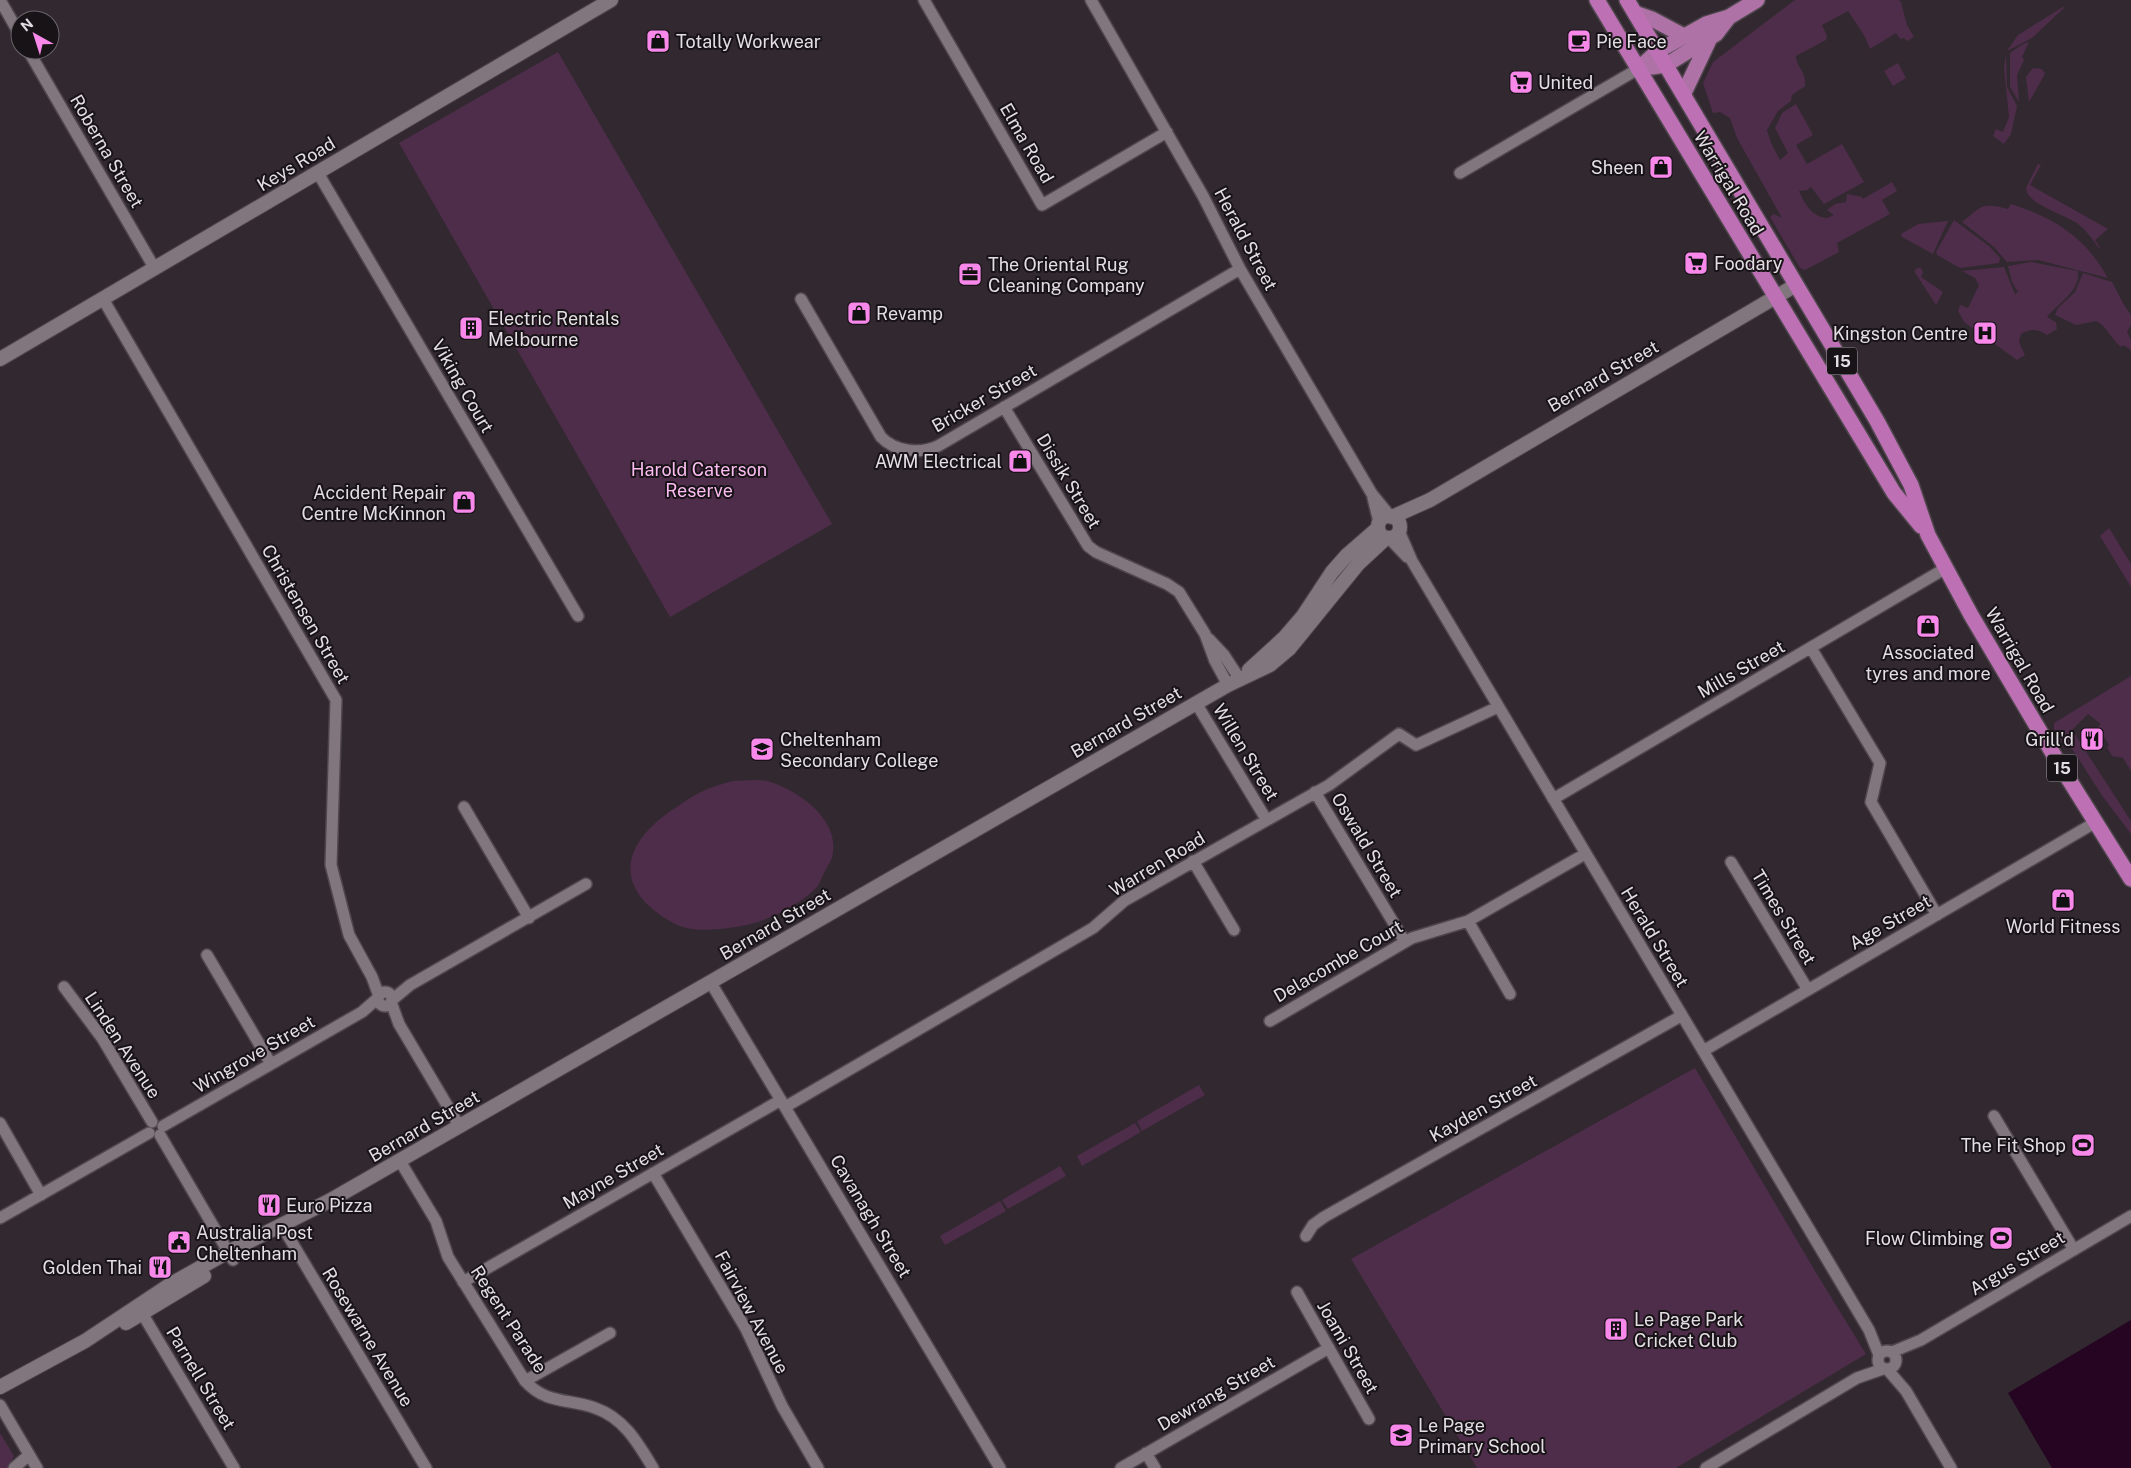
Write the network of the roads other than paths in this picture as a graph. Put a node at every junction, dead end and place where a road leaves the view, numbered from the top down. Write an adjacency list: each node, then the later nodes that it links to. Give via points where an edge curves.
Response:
1 (0, 0): 9 (street)
2 (611, 0): 18 (street, Keys Road)
3 (924, 0): 17 (street, Elma Road, via 1042,205)
4 (1091, 0): 17 (street, Herald Street)
5 (1597, 0): 15 (highway, Warrigal Road / 15)
6 (1757, 0): 8 (main road)
7 (1631, 6): 10 (main road); 12 (highway, Warrigal Road / 15)
8 (1729, 17): 10 (main road); 11 (main road)
9 (10, 18)
10 (1684, 36): 12 (main road)
11 (1710, 38): 14 (main road); 16 (main road)
12 (1658, 51): 14 (highway, Warrigal Road / 15); 15 (main road)
13 (34, 60): 20 (street, Roberna Street)
14 (1666, 65): 15 (main road); 16 (highway, Warrigal Road / 15)
15 (1638, 68): 19 (street); 23 (highway, Warrigal Road / 15)
16 (1684, 93): 22 (highway, Warrigal Road / 15)
17 (1167, 132): 21 (street, Herald Street)
18 (318, 173): 20 (street, Keys Road); 31 (street, Viking Court)
19 (1460, 173)
20 (155, 269): 24 (street, Keys Road)
21 (1240, 269): 27 (street, Bricker Street); 28 (street, Herald Street)
22 (1796, 285): 23 (street, Bernard Street); 29 (highway, Warrigal Road / 15, via 1884,433 1911,485)
23 (1774, 297): 28 (street, Bernard Street); 29 (highway, Warrigal Road / 15, via 1894,493)
24 (103, 299): 26 (street, Keys Road); 56 (street, Christensen Street, via 336,700 331,866 348,934)
25 (801, 299): 27 (street, Bricker Street, via 879,434 890,445 931,449)
26 (0, 359)
27 (1004, 406): 33 (street, Dissik Street, via 1088,546 1174,587 1205,634 1215,661)
28 (1389, 527): 33 (street, Bernard Street, via 1347,555 1284,638); 35 (street, Herald Street)
29 (1928, 535): 30 (highway, Warrigal Road / 15)
30 (1946, 568): 32 (street, Mills Street); 40 (highway, Warrigal Road / 15, via 2002,668)
31 (578, 616)
32 (1811, 648): 37 (street, Mills Street); 46 (street, via 1880,763 1871,802)
33 (1233, 681): 34 (street, Bernard Street)
34 (1196, 703): 39 (street, Willen Street); 52 (street, Bernard Street)
35 (1498, 708): 36 (street, Warren Road, via 1416,745 1399,734); 37 (street, Herald Street)
36 (1315, 792): 39 (street, Warren Road); 50 (street, Oswald Street)
37 (1553, 799): 41 (street, Herald Street)
38 (464, 808): 47 (street)
39 (1266, 819): 42 (street, Warren Road)
40 (2096, 822): 44 (highway, Warrigal Road / 15); 46 (street, Age Street)
41 (1585, 854): 48 (street, Delacombe Court); 57 (street, Herald Street)
42 (1193, 861): 49 (street); 61 (street, Warren Road, via 1124,901 1094,928)
43 (1731, 862): 54 (street, Times Street)
44 (2131, 878)
45 (586, 884): 47 (street, Wingrove Street)
46 (1938, 915): 54 (street, Age Street)
47 (529, 918): 56 (street, Wingrove Street)
48 (1468, 921): 50 (street, Delacombe Court); 55 (street)
49 (1234, 930)
50 (1405, 942): 58 (street, Delacombe Court)
51 (207, 955): 60 (street)
52 (711, 982): 61 (street, Cavanagh Street); 64 (street, Bernard Street)
53 (64, 987): 65 (street, Linden Avenue, via 102,1038)
54 (1808, 990): 59 (street, Age Street)
55 (1510, 994)
56 (385, 999): 60 (street, Wingrove Street); 64 (street, Christensen Street)
57 (1681, 1016): 59 (street, Herald Street); 72 (street, Kayden Street, via 1324,1218 1313,1225)
58 (1270, 1021)
59 (1703, 1052): 80 (street, Herald Street)
60 (271, 1064): 65 (street, Wingrove Street)
61 (783, 1103): 67 (street, Mayne Street); 92 (street, Cavanagh Street)
62 (1994, 1116): 73 (street)
63 (0, 1123): 68 (street)
64 (460, 1127): 66 (street, Bernard Street)
65 (156, 1129): 68 (street, Wingrove Street); 74 (street, Linden Avenue)
66 (400, 1161): 71 (street, Bernard Street); 75 (street, Regent Parade, via 436,1221 445,1251)
67 (653, 1173): 75 (street, Mayne Street); 91 (street, Fairview Avenue, via 746,1329 782,1406)
68 (41, 1195): 70 (street, Wingrove Street)
69 (2131, 1216): 73 (street, Argus Street)
70 (0, 1218)
71 (283, 1228): 74 (street, Bernard Street); 89 (street, Rosewarne Avenue)
72 (1306, 1236)
73 (2074, 1250): 80 (street, Argus Street)
74 (230, 1256): 77 (street, Bernard Street)
75 (463, 1282): 81 (street, Regent Parade)
76 (1297, 1292): 79 (street, Joami Street)
77 (140, 1310): 82 (street, Bernard Street, via 116,1328); 88 (street, Parnell Street)
78 (610, 1333): 81 (street)
79 (1330, 1348): 84 (street, Joami Street); 85 (street, Dewrang Street)
80 (1887, 1360): 95 (street, Argus Street); 96 (street, Herald Street)
81 (525, 1381): 90 (street, Regent Parade, via 547,1398 595,1408 614,1417 635,1439)
82 (0, 1387)
83 (0, 1405): 86 (street)
84 (1369, 1419)
85 (1146, 1453): 93 (street, Dewrang Street); 94 (street)
86 (33, 1464): 87 (street)
87 (14, 1468)
88 (234, 1468)
89 (426, 1468)
90 (653, 1468)
91 (818, 1468)
92 (1000, 1468)
93 (1121, 1468)
94 (1155, 1468)
95 (1706, 1468)
96 (1951, 1468)

